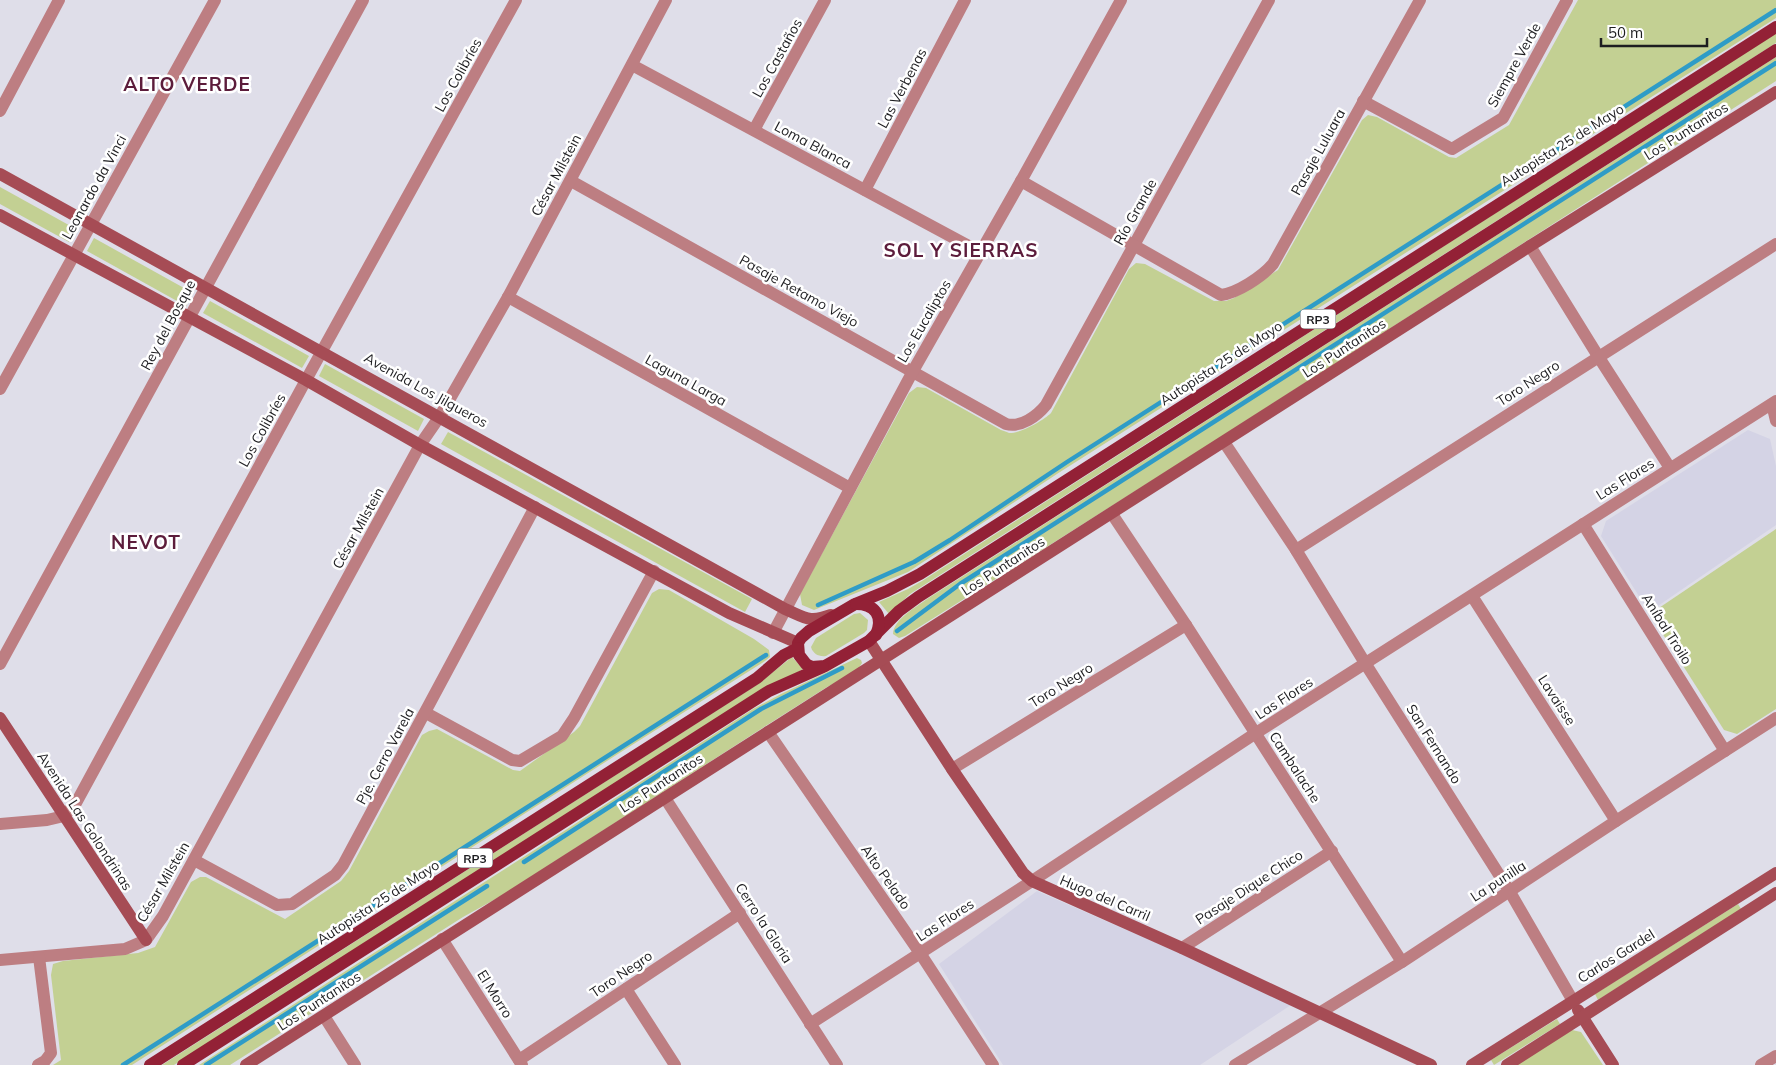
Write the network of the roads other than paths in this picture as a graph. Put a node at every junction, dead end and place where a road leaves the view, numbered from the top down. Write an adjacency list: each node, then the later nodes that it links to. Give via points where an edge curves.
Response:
1 (59, 0): 17 (street)
2 (216, 0): 24 (street, Leonardo da Vinci)
3 (363, 0): 30 (street, Rey del Bosque)
4 (516, 0): 33 (street, Los Colibríes)
5 (666, 0): 14 (street, César Milstein)
6 (826, 0): 18 (street, Los Castaños)
7 (965, 0): 22 (street, Las Verbenas)
8 (1121, 0): 21 (street, Los Eucaliptos)
9 (1269, 0): 26 (street, Río Grande)
10 (1420, 0): 16 (street, Pasaje Luluara)
11 (1567, 0): 16 (street, Siempre Verde, via 1503,118 1452,149)
12 (1776, 27): 52 (main road, Autopista 25 de Mayo / RP3, via 920,574)
13 (1776, 50): 57 (main road, RP3, via 918,597)
14 (632, 65): 18 (street, Loma Blanca); 20 (street, César Milstein)
15 (1776, 92): 27 (street, Los Puntanitos)
16 (1363, 101): 26 (street, Pasaje Luluara, via 1274,264 1231,294 1221,294)
17 (0, 111)
18 (754, 130): 22 (street, Loma Blanca)
19 (0, 174): 24 (street, Avenida Los Jilgueros)
20 (570, 181): 31 (street, César Milstein); 35 (street, Pasaje Retamo Viejo)
21 (1021, 181): 26 (street); 28 (street, Los Eucaliptos)
22 (865, 190): 28 (street, Loma Blanca)
23 (0, 215): 29 (street)
24 (91, 224): 29 (street, Leonardo da Vinci); 30 (street, Avenida Los Jilgueros)
25 (1776, 244): 34 (street, Toro Negro)
26 (1134, 246): 41 (street, Río Grande, via 1046,405 1038,414)
27 (1530, 246): 34 (street); 42 (street, Los Puntanitos)
28 (980, 252): 35 (street, Los Eucaliptos)
29 (74, 254): 32 (street); 37 (street, Leonardo da Vinci)
30 (206, 288): 32 (street, Rey del Bosque); 33 (street, Avenida Los Jilgueros)
31 (508, 297): 39 (street, César Milstein); 45 (street, Laguna Larga)
32 (190, 318): 36 (street); 60 (street, Rey del Bosque)
33 (323, 350): 36 (street, Los Colibríes); 39 (street, Avenida Los Jilgueros)
34 (1598, 356): 44 (street); 49 (street, Toro Negro)
35 (913, 371): 41 (street, Pasaje Retamo Viejo); 45 (street, Los Eucaliptos)
36 (306, 380): 43 (street); 71 (street, Los Colibríes, via 76,804)
37 (0, 389)
38 (1774, 403): 40 (street); 44 (street, Las Flores)
39 (440, 416): 43 (street, César Milstein); 53 (street, Avenida Los Jilgueros)
40 (1776, 421)
41 (1014, 426)
42 (1224, 442): 47 (street, Los Puntanitos); 49 (street, San Fernando)
43 (420, 445): 46 (street); 75 (street, César Milstein)
44 (1670, 468): 48 (street, Las Flores)
45 (850, 488): 53 (street, Los Eucaliptos)
46 (535, 507): 50 (street); 63 (street, Pje. Cerro Varela)
47 (1112, 514): 55 (street, Cambalache); 59 (street, Los Puntanitos)
48 (1583, 524): 51 (street, Las Flores); 68 (street, Aníbal Troilo)
49 (1296, 550): 61 (street, San Fernando)
50 (654, 572): 56 (street); 63 (street, via 562,736 520,761 512,760)
51 (1472, 596): 61 (street, Las Flores); 72 (street, Lavaisse)
52 (856, 604): 54 (main road, RP3); 57 (main road, via 866,604 878,615 880,624)
53 (785, 609): 54 (street, Avenida Los Jilgueros, via 810,620); 56 (street, Los Eucaliptos)
54 (838, 613): 58 (main road, RP3, via 809,631)
55 (1186, 625): 67 (street, Cambalache); 69 (street, Toro Negro)
56 (772, 633): 58 (street)
57 (873, 638): 59 (street, Hugo del Carril); 62 (main road, RP3)
58 (798, 646): 62 (main road, via 806,664); 100 (main road, Autopista 25 de Mayo / RP3, via 757,678)
59 (883, 660): 66 (street, Los Puntanitos); 69 (street, Hugo del Carril)
60 (0, 664)
61 (1365, 664): 67 (street, Las Flores); 79 (street, San Fernando)
62 (825, 666): 101 (main road, RP3, via 769,691)
63 (426, 713): 75 (street, Pje. Cerro Varela, via 343,865 335,875 292,904 277,905)
64 (0, 718): 71 (street, Avenida Las Golondrinas)
65 (1776, 718): 68 (street, La punilla)
66 (768, 732): 70 (street, Los Puntanitos); 87 (street, Alto Pelado)
67 (1256, 733): 74 (street, Cambalache); 78 (street, Las Flores)
68 (1726, 751): 72 (street, La punilla)
69 (952, 769): 78 (street, Hugo del Carril, via 1023,873)
70 (665, 798): 83 (street, Cerro la Gloria); 84 (street, Los Puntanitos)
71 (64, 816): 73 (street); 85 (street, Avenida Las Golondrinas)
72 (1616, 820): 79 (street, La punilla)
73 (0, 824)
74 (1332, 851): 86 (street, Pasaje Dique Chico); 90 (street, Cambalache)
75 (194, 860): 85 (street, César Milstein)
76 (1776, 873): 77 (street, Carlos Gardel)
77 (1765, 880): 80 (street); 81 (street, Carlos Gardel)
78 (1032, 881): 86 (street, Hugo del Carril); 87 (street, Las Flores)
79 (1510, 892): 90 (street, La punilla); 92 (street, San Fernando)
80 (1775, 894): 82 (street)
81 (1740, 895): 82 (street); 92 (street, Carlos Gardel)
82 (1749, 910): 95 (street)
83 (740, 913): 91 (street, Toro Negro); 96 (street, Cerro la Gloria)
84 (442, 939): 94 (street, Los Puntanitos); 98 (street, El Morro)
85 (146, 940): 88 (street, César Milstein, via 125,949)
86 (1182, 948): 93 (street, Hugo del Carril)
87 (920, 953): 96 (street, Las Flores); 106 (street, Alto Pelado)
88 (39, 957): 89 (street, César Milstein); 99 (street, via 50,1052)
89 (0, 960)
90 (1402, 962): 93 (street, La punilla)
91 (626, 989): 98 (street, Toro Negro); 104 (street)
92 (1573, 1001): 95 (street, San Fernando); 109 (street, Carlos Gardel)
93 (1320, 1013): 107 (street, La punilla); 108 (street, Hugo del Carril)
94 (324, 1016): 102 (street, Los Puntanitos); 103 (street)
95 (1582, 1017): 110 (street); 111 (street, San Fernando)
96 (810, 1024): 105 (street, Cerro la Gloria)
97 (1776, 1056): 112 (street)
98 (520, 1063)
99 (38, 1065)
100 (150, 1065)
101 (183, 1065)
102 (246, 1065)
103 (355, 1065)
104 (675, 1065)
105 (837, 1065)
106 (993, 1065)
107 (1235, 1065)
108 (1431, 1065)
109 (1472, 1065)
110 (1507, 1065)
111 (1613, 1065)
112 (1761, 1065)

